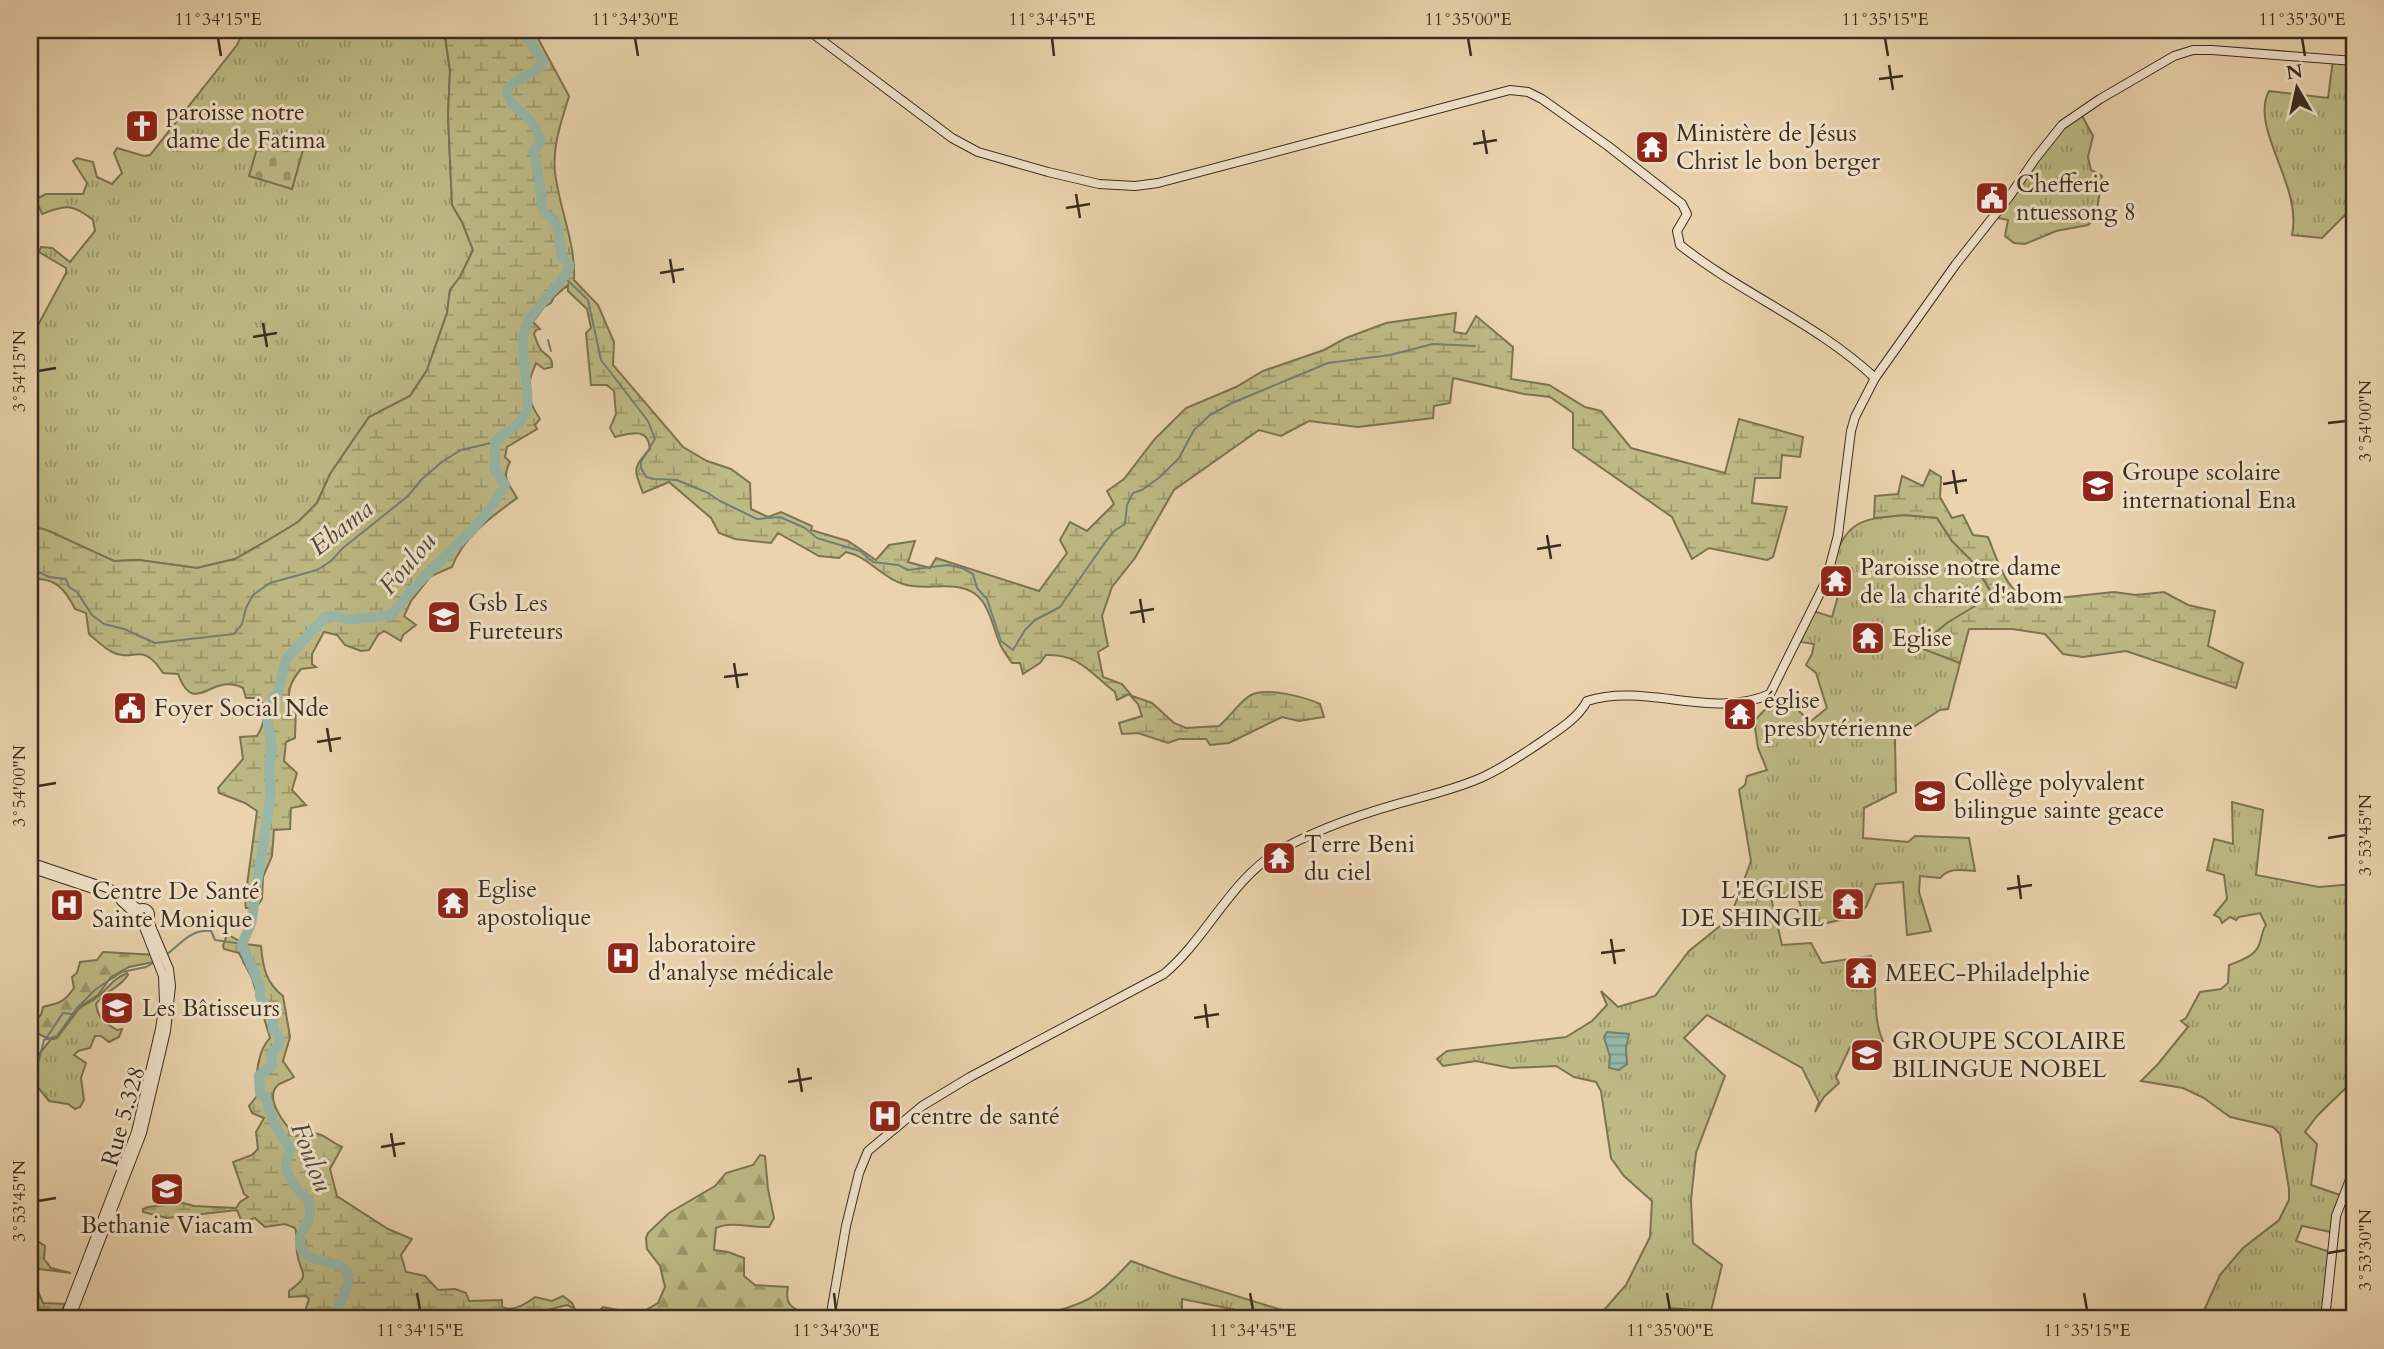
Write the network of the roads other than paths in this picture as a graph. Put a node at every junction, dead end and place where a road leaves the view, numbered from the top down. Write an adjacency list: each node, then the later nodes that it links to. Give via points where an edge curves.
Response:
1 (808, 30): 3 (street, via 978,152 1115,186 1158,183 1510,90 1528,92 1682,204 1687,214 1678,231 1680,245 1836,346)
2 (2354, 61): 3 (street, via 2193,50 2174,56 2100,99 2062,125)
3 (1875, 379): 11 (street, via 1851,431 1838,535 1826,581 1770,694 1732,704 1605,695 1587,701 1556,732 1484,776 1330,827 1259,864 1164,974 970,1077 922,1106 868,1151 846,1226)
4 (30, 862): 6 (street, via 113,890)
5 (30, 868): 6 (street, via 109,894)
6 (142, 917): 7 (street, Rue 5.328)
7 (161, 958): 9 (street, Rue 5.328, via 164,1002 142,1110); 10 (street, Rue 5.328, via 171,986 169,1012 145,1121)
8 (2354, 1169): 12 (street, via 2336,1216)
9 (64, 1319)
10 (70, 1319)
11 (830, 1319)
12 (2325, 1319)

